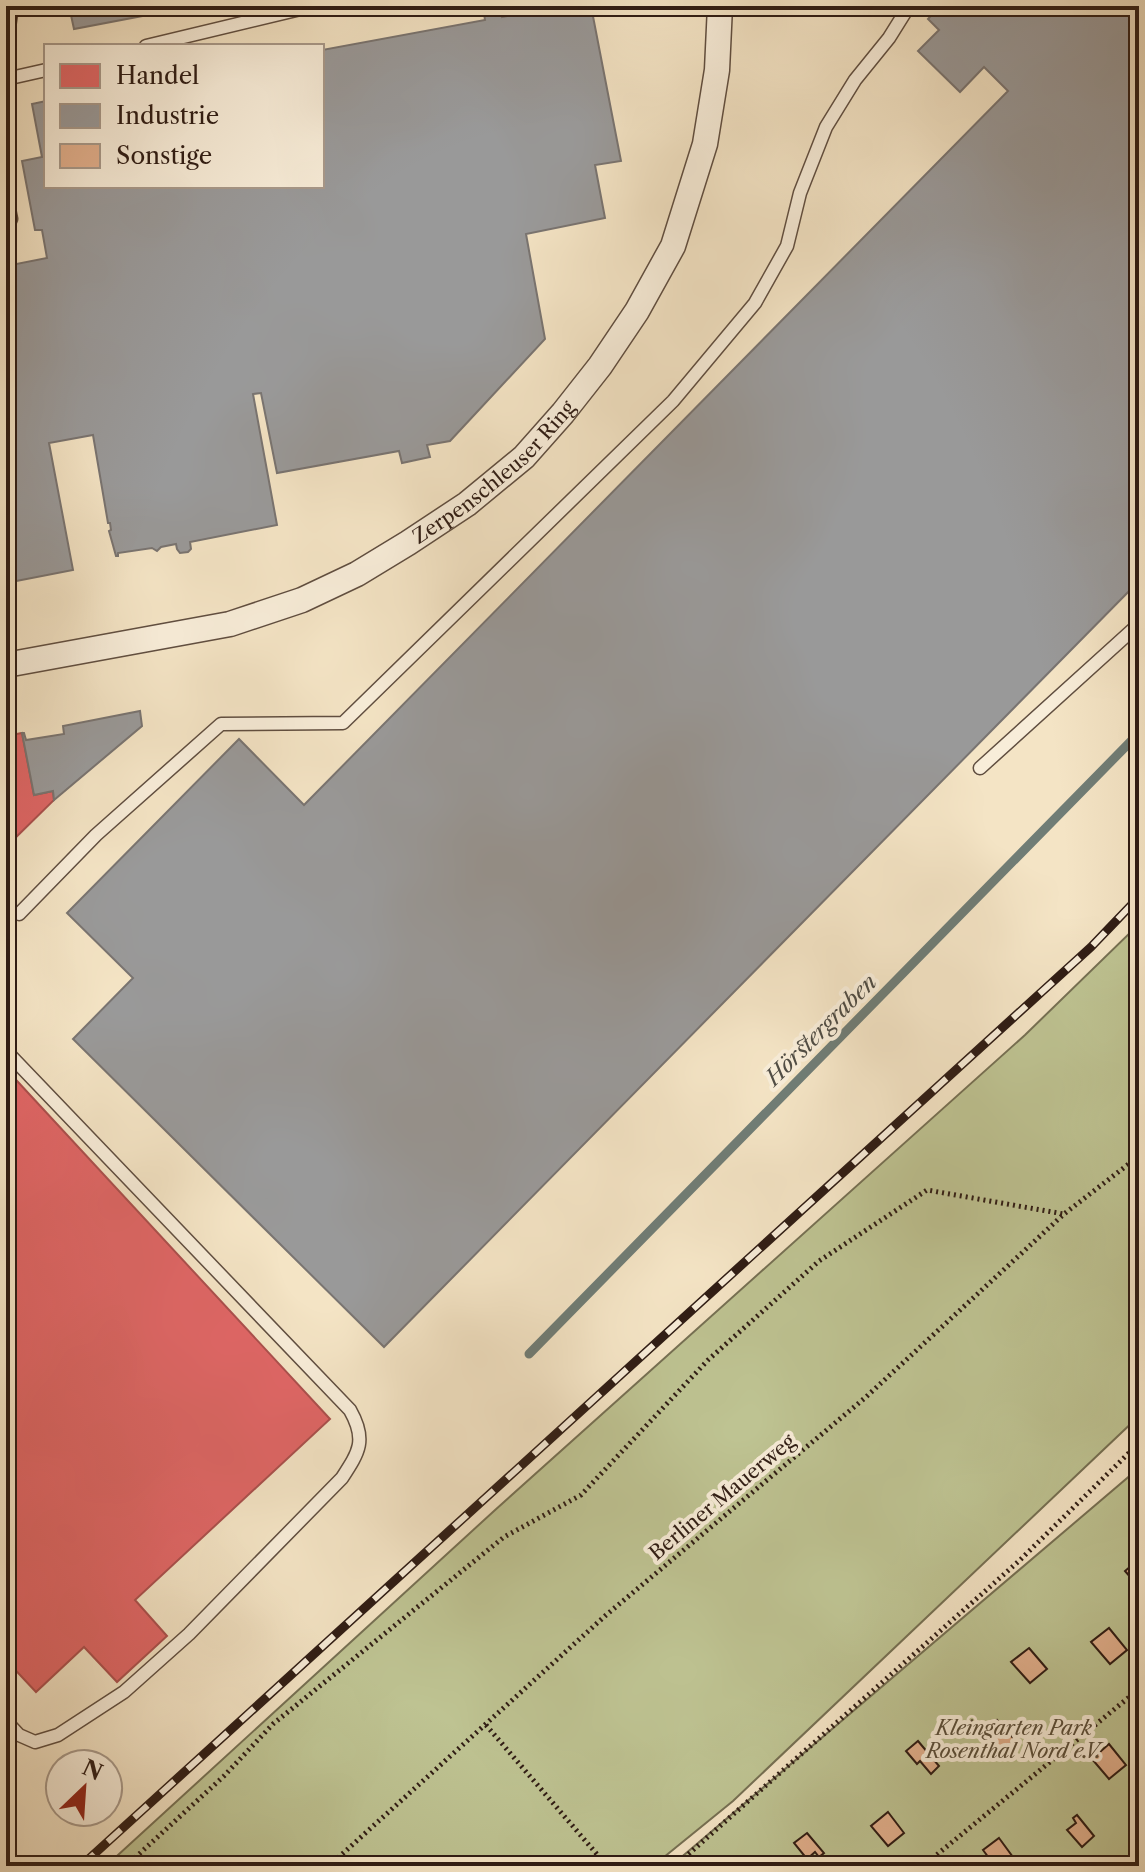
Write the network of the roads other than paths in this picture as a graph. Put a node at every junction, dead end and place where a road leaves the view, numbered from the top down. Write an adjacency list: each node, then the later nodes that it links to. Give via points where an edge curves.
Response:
1 (14, 6): 6 (lane)
2 (313, 6): 5 (lane)
3 (720, 6): 12 (street, Zerpenschleuser Ring, via 705,144 673,246 600,366 524,457 408,543 302,600 230,624)
4 (909, 6): 14 (lane, via 826,127 800,193 787,246 755,303 673,401 343,723 221,724 96,835)
5 (154, 44)
6 (6, 47)
7 (44, 70): 8 (lane)
8 (6, 79)
9 (6, 194): 10 (lane)
10 (11, 219)
11 (1139, 624): 13 (lane)
12 (6, 665)
13 (980, 768)
14 (19, 914)
15 (6, 1051): 16 (lane, via 350,1410 359,1426 358,1453 342,1478 189,1634 124,1692 58,1735 35,1742)
16 (6, 1721)

